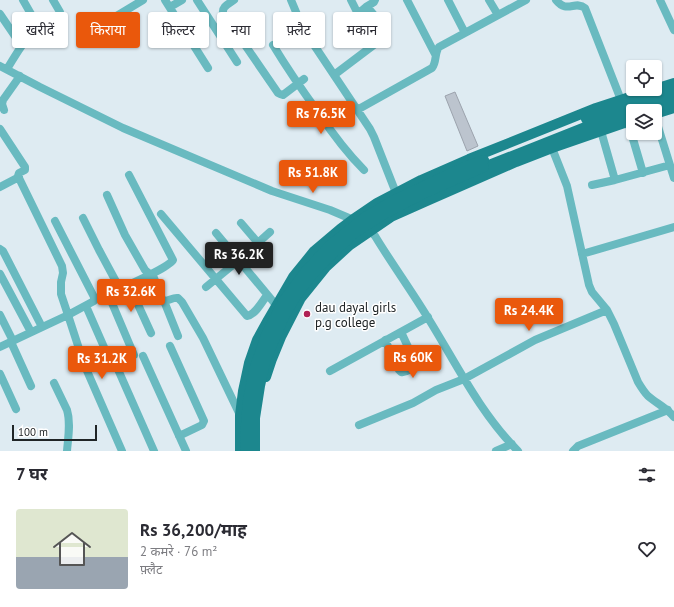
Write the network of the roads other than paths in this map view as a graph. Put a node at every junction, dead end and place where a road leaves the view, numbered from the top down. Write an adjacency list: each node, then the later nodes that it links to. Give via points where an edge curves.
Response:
1 (23, 0): 19 (street)
2 (53, 0): 20 (street)
3 (143, 0): 21 (street)
4 (165, 0): 17 (street)
5 (182, 0): 17 (street)
6 (196, 0): 30 (street)
7 (234, 0): 35 (street, via 224,8 223,13 278,93 284,95)
8 (291, 0): 33 (street, via 301,24)
9 (351, 0): 18 (street, via 358,12)
10 (375, 0): 18 (street)
11 (407, 0): 29 (street)
12 (448, 0): 26 (street)
13 (489, 0): 23 (street)
14 (526, 0): 23 (street)
15 (556, 0): 41 (street, via 562,5 582,3)
16 (660, 0): 24 (street)
17 (170, 7): 32 (street)
18 (366, 7): 33 (street, via 386,29 385,36)
19 (30, 12)
20 (60, 12)
21 (123, 12)
22 (0, 14): 25 (street)
23 (498, 15): 26 (street)
24 (674, 30)
25 (12, 32)
26 (465, 33): 29 (street, via 439,47)
27 (19, 48): 31 (street)
28 (275, 48): 35 (street)
29 (435, 54): 45 (street, via 432,68)
30 (237, 62)
31 (3, 68): 34 (street)
32 (208, 68)
33 (334, 75): 45 (street)
34 (20, 76): 44 (street, via 3,100); 68 (street, via 130,131 272,191)
35 (301, 82): 56 (street, via 337,139)
36 (674, 83): 37 (main road)
37 (662, 87)
38 (674, 91): 54 (main road, via 537,136)
39 (633, 96): 41 (main road)
40 (674, 99): 42 (main road)
41 (621, 100): 64 (main road, via 469,159)
42 (657, 104)
43 (674, 108): 46 (main road)
44 (4, 110)
45 (357, 110): 64 (street, via 374,137)
46 (662, 112)
47 (626, 114): 54 (main road)
48 (626, 122): 50 (main road)
49 (0, 129): 59 (street, via 25,167)
50 (601, 131): 53 (main road); 61 (street)
51 (662, 138): 55 (street)
52 (635, 140): 57 (street)
53 (552, 148): 72 (main road, via 391,217); 77 (street, via 567,186)
54 (484, 164): 123 (main road, bridge, via 464,168 394,200 365,217 329,246 304,272 284,300 265,338 254,370 248,400); 124 (main road, bridge, via 386,213 356,232 312,275 284,317 266,359 255,418)
55 (670, 165): 57 (street); 60 (street)
56 (364, 170)
57 (643, 173): 61 (street)
58 (129, 175): 82 (street, via 173,260)
59 (19, 177): 63 (street); 80 (street)
60 (674, 178)
61 (615, 180): 62 (street)
62 (592, 185)
63 (0, 187)
64 (396, 193): 68 (main road)
65 (108, 195): 82 (street, via 125,235 144,270)
66 (161, 214): 83 (street)
67 (83, 218): 86 (street)
68 (352, 220): 72 (street); 89 (main road, via 314,251 293,277)
69 (55, 221): 79 (street)
70 (241, 223): 75 (street)
71 (674, 227): 77 (street)
72 (370, 231): 94 (street); 125 (main road, via 350,244 326,267 301,298 291,316 272,359 264,386)
73 (270, 232): 75 (street)
74 (216, 233): 78 (street)
75 (258, 243): 78 (street)
76 (0, 249): 95 (street)
77 (582, 254): 91 (street, via 592,292)
78 (239, 260): 83 (street); 87 (street)
79 (76, 262): 80 (street); 90 (street, via 95,299)
80 (63, 269): 93 (street, via 62,294)
81 (0, 274): 96 (street)
82 (150, 275): 84 (street); 88 (street, via 154,278)
83 (216, 279): 85 (street); 87 (street, via 247,316 252,314)
84 (129, 284): 86 (street); 98 (street)
85 (206, 287)
86 (120, 288): 104 (street, via 109,296)
87 (267, 295): 89 (street)
88 (164, 301): 99 (street); 113 (street, via 175,298 180,300 203,338)
89 (276, 305): 113 (main road, via 257,340 249,363)
90 (86, 306): 93 (street); 120 (street)
91 (607, 310): 108 (street, via 535,340); 112 (street, via 638,382 647,395)
92 (0, 315): 101 (street)
93 (68, 315): 95 (street); 119 (street, via 84,364)
94 (428, 317): 97 (street); 108 (street)
95 (42, 327): 96 (street)
96 (30, 332): 101 (street)
97 (401, 332): 100 (street); 100 (street, via 416,364 405,372 399,370)
98 (152, 333)
99 (178, 336)
100 (385, 340): 106 (street)
101 (12, 341): 103 (street); 110 (street)
102 (170, 346): 116 (street, via 204,421 202,425)
103 (0, 347)
104 (134, 355)
105 (143, 356): 116 (street)
106 (330, 371)
107 (0, 374): 111 (street)
108 (464, 379): 115 (street); 117 (street, via 484,410)
109 (54, 383): 118 (street, via 69,419)
110 (31, 386)
111 (16, 409)
112 (668, 410): 114 (street); 128 (street, via 578,446)
113 (240, 415): 122 (main road)
114 (674, 417)
115 (359, 425)
116 (179, 436): 121 (street)
117 (512, 444): 126 (street); 127 (street)
118 (67, 451)
119 (122, 451)
120 (154, 451)
121 (186, 451)
122 (240, 451)
123 (246, 451)
124 (255, 451)
125 (259, 451)
126 (496, 451)
127 (518, 451)
128 (573, 451)

